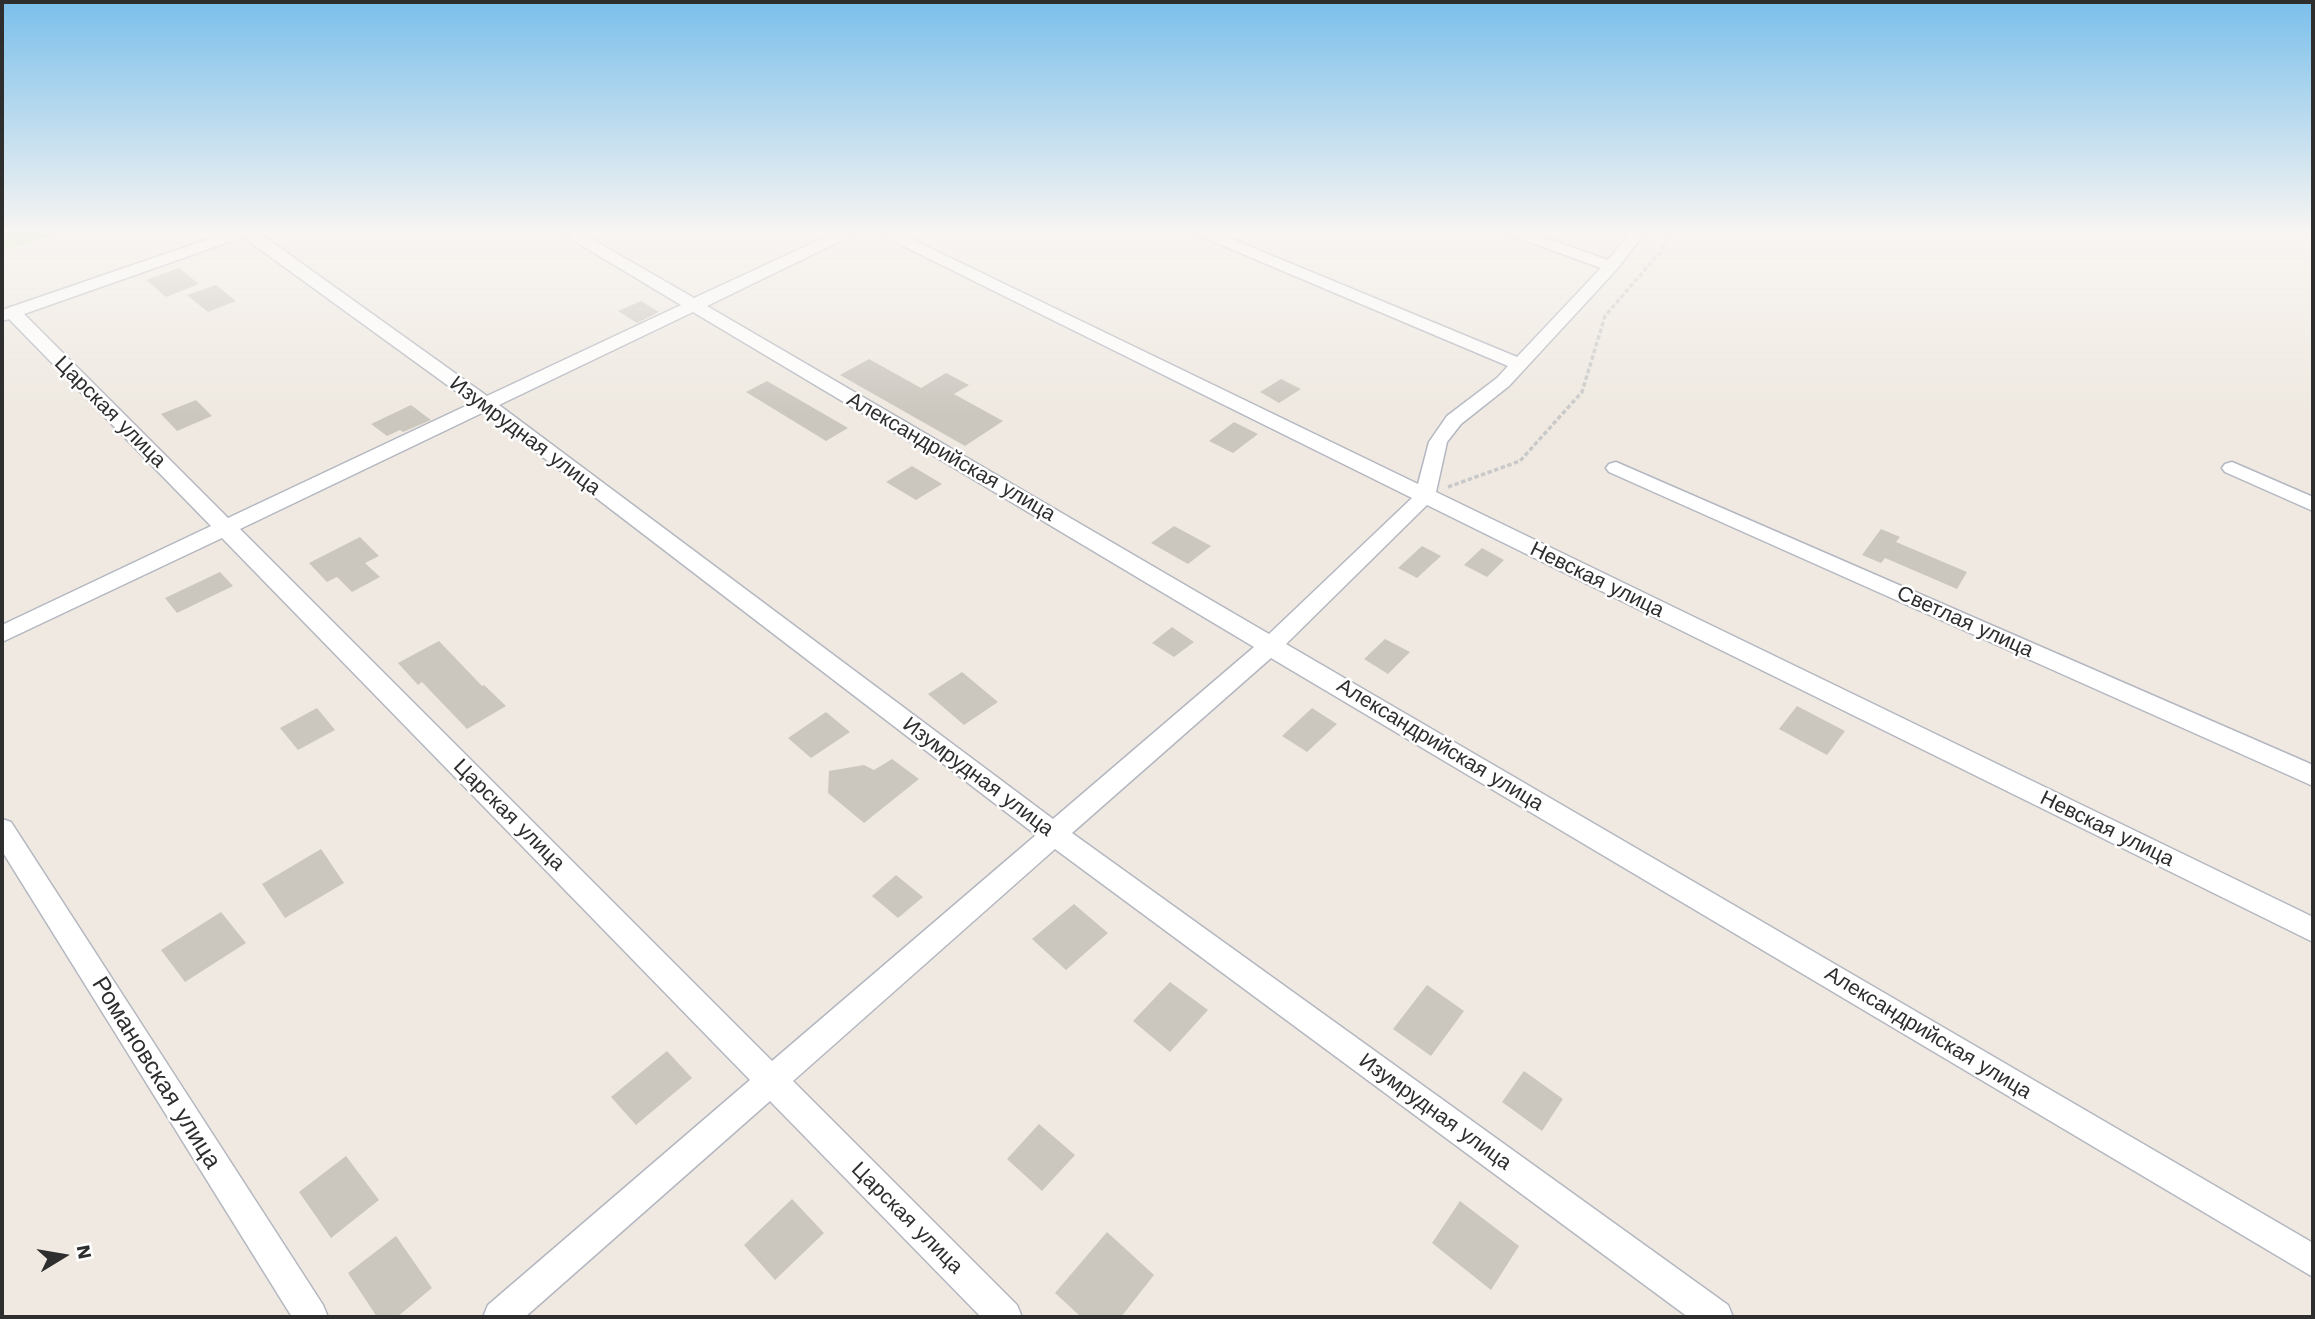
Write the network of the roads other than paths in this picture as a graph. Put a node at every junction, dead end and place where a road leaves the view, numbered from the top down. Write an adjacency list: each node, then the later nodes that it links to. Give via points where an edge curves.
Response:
1 (71, 292): 9 (street)
2 (331, 292): 11 (street, Изумрудная улица)
3 (669, 292): 8 (street, Александрийская улица)
4 (725, 292): 8 (street)
5 (1009, 292): 14 (street, Невская улица)
6 (1346, 292): 10 (street)
7 (1587, 292): 10 (street)
8 (694, 307): 11 (street); 18 (street, Александрийская улица)
9 (7, 314): 16 (street, Царская улица)
10 (1519, 365): 14 (street, via 1454,420 1438,442)
11 (484, 403): 16 (street); 21 (street, Изумрудная улица)
12 (1616, 468): 19 (street, Светлая улица)
13 (2232, 468): 15 (street)
14 (1424, 496): 18 (street); 22 (street, Невская улица)
15 (2313, 505)
16 (227, 529): 17 (street); 23 (street, Царская улица)
17 (2, 634)
18 (1271, 645): 21 (street); 24 (street, Александрийская улица)
19 (2313, 776)
20 (2, 829): 25 (street, Романовская улица)
21 (1055, 835): 23 (street); 28 (street, Изумрудная улица)
22 (2313, 930)
23 (772, 1082): 26 (street); 27 (street, Царская улица)
24 (2313, 1261)
25 (311, 1317)
26 (500, 1317)
27 (1005, 1317)
28 (1716, 1317)

